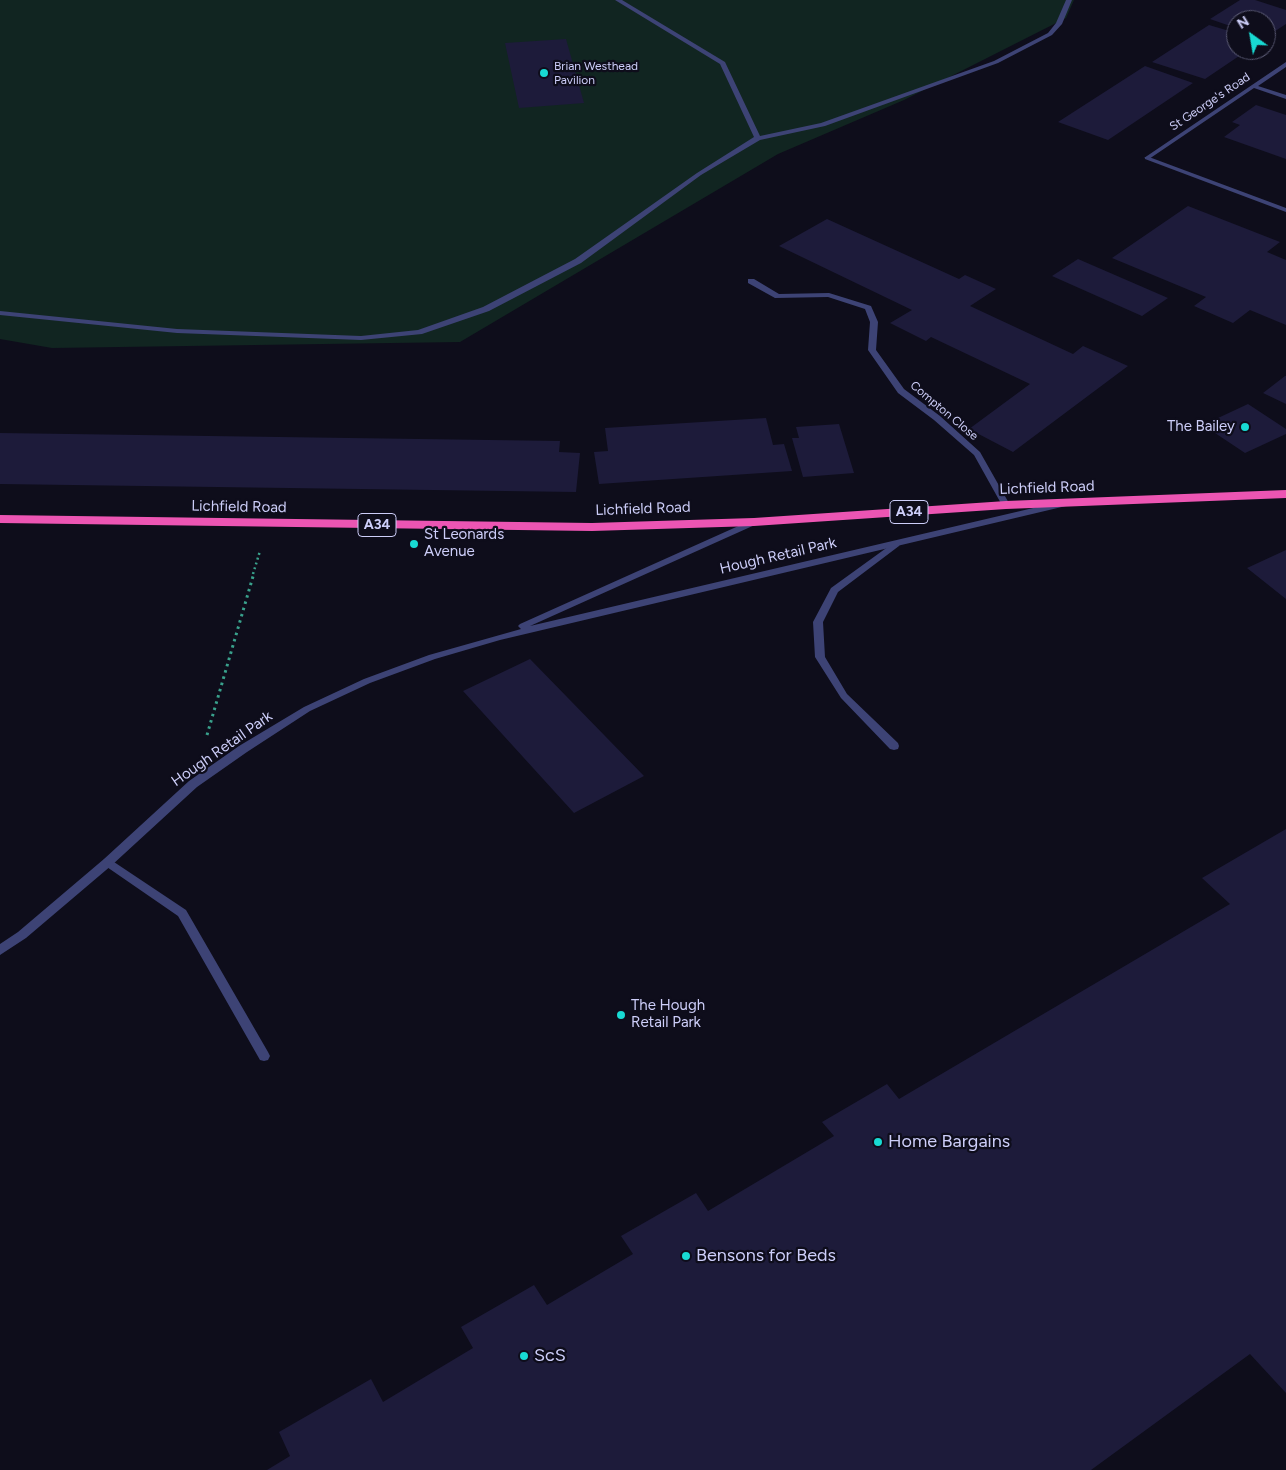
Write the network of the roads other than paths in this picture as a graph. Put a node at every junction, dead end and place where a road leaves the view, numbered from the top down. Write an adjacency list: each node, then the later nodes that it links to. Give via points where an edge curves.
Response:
1 (618, 0): 6 (street, via 723,63)
2 (1069, 0): 6 (street, via 1059,24 1050,34 996,62 823,125)
3 (1286, 64): 4 (street, St George's Road)
4 (1253, 86): 5 (street); 7 (street, St George's Road, via 1147,158)
5 (1286, 97)
6 (758, 138): 9 (street, via 700,174 578,261 486,308 419,332 360,338 177,331)
7 (1286, 210)
8 (752, 280): 12 (street, Compton Close, via 778,296 829,295 868,308 874,322 872,350 901,391 977,454)
9 (0, 313)
10 (1286, 494): 11 (highway, Lichfield Road / A34)
11 (1064, 504): 12 (highway, Lichfield Road / A34); 15 (street, Hough Retail Park)
12 (1006, 505): 14 (highway, Lichfield Road / A34)
13 (0, 520): 14 (highway, Lichfield Road / A34, via 592,527)
14 (754, 522): 16 (street, Hough Retail Park)
15 (896, 544): 16 (street, Hough Retail Park); 17 (street, via 834,590 818,622 820,657 844,696)
16 (499, 637): 18 (street, Hough Retail Park, via 377,677 307,709 194,784)
17 (894, 746)
18 (108, 862): 19 (street, Hough Retail Park); 20 (street, via 182,913)
19 (0, 950)
20 (264, 1056)

